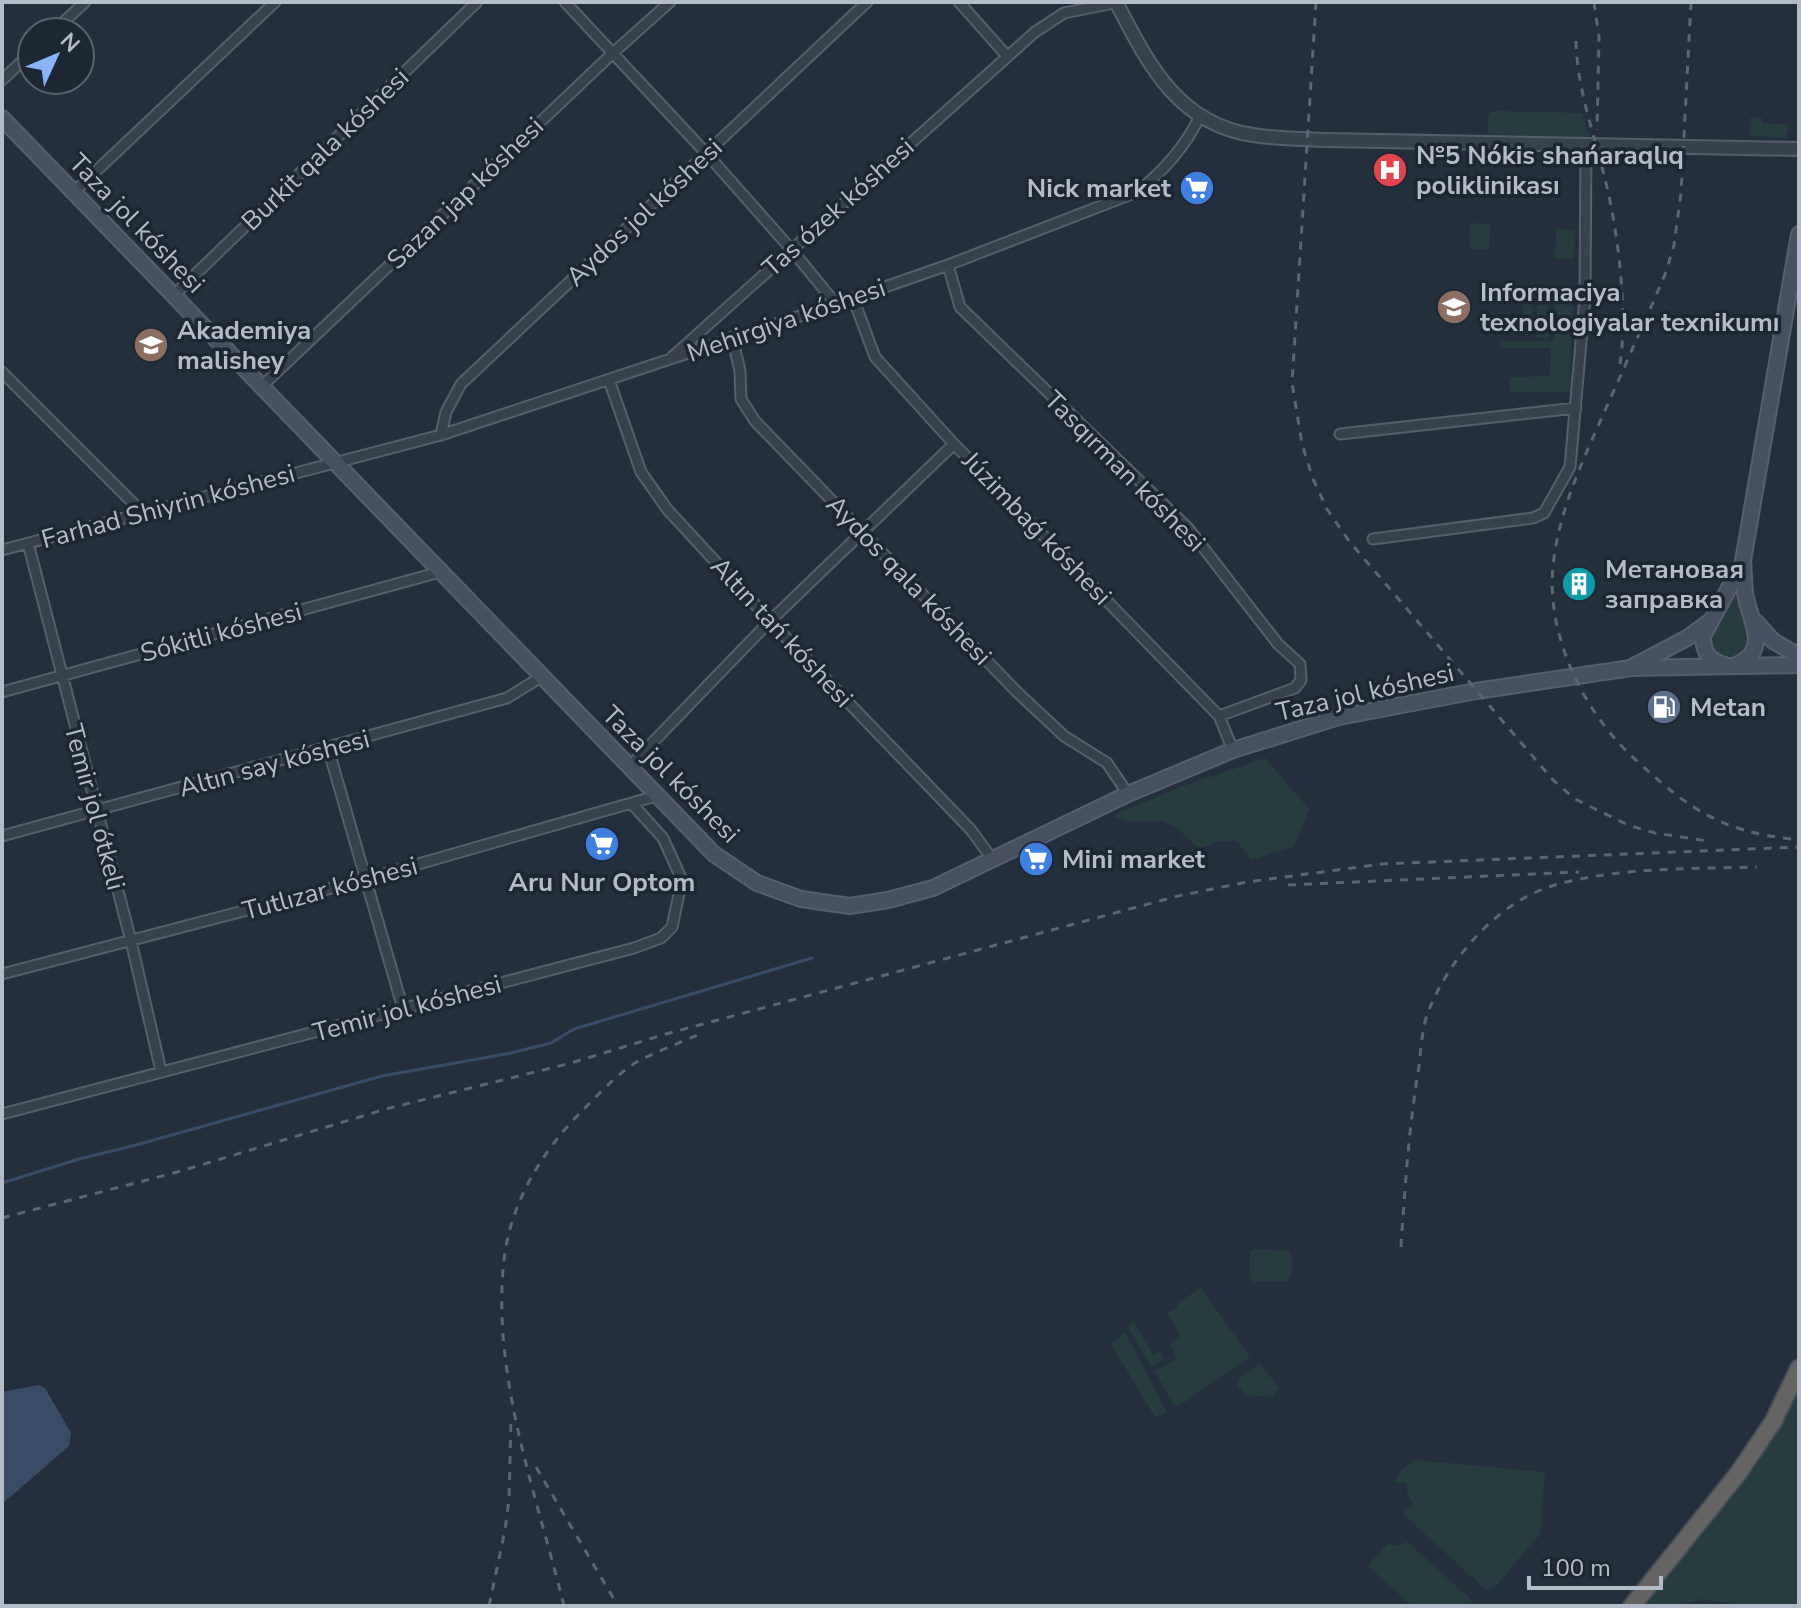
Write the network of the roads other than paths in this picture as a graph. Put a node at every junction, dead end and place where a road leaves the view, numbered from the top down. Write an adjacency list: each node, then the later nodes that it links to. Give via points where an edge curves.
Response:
1 (85, 2): 9 (street)
2 (275, 2): 17 (street)
3 (477, 2): 21 (street, Burkit qala kóshesi)
4 (565, 2): 10 (street)
5 (670, 2): 10 (street, Sazan jap kóshesi)
6 (867, 2): 16 (street, Aydos jol kóshesi)
7 (959, 2): 11 (street)
8 (1117, 2): 11 (street, Tas ózek kóshesi, via 1064,13); 12 (street, via 1149,66)
9 (70, 16)
10 (614, 52): 16 (street); 28 (street, Sazan jap kóshesi)
11 (1007, 56): 19 (street, Tas ózek kóshesi)
12 (1200, 116): 14 (street, via 1234,131 1290,138); 20 (street, Mehirgiya kóshesi, via 1159,175 1137,192)
13 (2, 118): 17 (main road, Taza jol kóshesi)
14 (1586, 145): 15 (street); 29 (street, via 1585,297)
15 (1799, 149)
16 (706, 153): 19 (street); 31 (street, Aydos jol kóshesi, via 461,384)
17 (74, 192): 21 (main road, Taza jol kóshesi)
18 (1799, 234): 39 (main road)
19 (791, 249): 23 (street); 25 (street, Tas ózek kóshesi)
20 (948, 265): 22 (street, Mehirgiya kóshesi); 51 (street, Tasqırman kóshesi, via 960,307 1188,528 1278,644 1300,664 1301,680 1295,688)
21 (173, 296): 28 (main road, Taza jol kóshesi)
22 (853, 298): 23 (street, Mehirgiya kóshesi); 32 (street, Júzimbaǵ kóshesi, via 875,357)
23 (836, 304): 24 (street, Mehirgiya kóshesi)
24 (732, 337): 25 (street, Mehirgiya kóshesi); 35 (street, Aydos qala kóshesi, via 741,399 755,421)
25 (669, 359): 27 (street, Mehirgiya kóshesi)
26 (2, 372): 34 (street)
27 (609, 380): 31 (street, Mehirgiya kóshesi); 42 (street, Altın tań kóshesi, via 641,472 667,509)
28 (261, 387): 33 (main road, Taza jol kóshesi)
29 (1576, 408): 30 (street); 36 (street, via 1570,467 1544,513)
30 (1340, 434)
31 (441, 435): 33 (street, Mehirgiya kóshesi)
32 (954, 444): 35 (street); 51 (street, Júzimbaǵ kóshesi)
33 (334, 462): 34 (street, Farhad Shiyrin kóshesi); 40 (main road, Taza jol kóshesi)
34 (142, 512): 37 (street, Farhad Shiyrin kóshesi)
35 (863, 531): 42 (street); 55 (street, Aydos qala kóshesi, via 1017,692 1064,736 1107,763)
36 (1373, 539)
37 (28, 543): 38 (street, Farhad Shiyrin kóshesi); 48 (street, Temir jol ótkeli)
38 (2, 550)
39 (1743, 561): 41 (main road); 43 (main road)
40 (440, 572): 48 (street, Sókitli kóshesi); 49 (main road, Taza jol kóshesi)
41 (1750, 614): 44 (main road, via 1765,634); 46 (main road, via 1756,647 1746,661)
42 (770, 621): 54 (street); 60 (street, Altın tań kóshesi, via 971,830)
43 (1709, 622): 46 (main road, via 1703,647 1716,663); 47 (main road)
44 (1799, 656)
45 (1799, 665): 46 (main road, Taza jol kóshesi)
46 (1730, 667): 47 (main road, Taza jol kóshesi)
47 (1631, 668): 53 (main road, Taza jol kóshesi, via 1339,717)
48 (62, 676): 50 (street, Sókitli kóshesi); 58 (street, Temir jol ótkeli)
49 (541, 677): 52 (street, Altın say kóshesi, via 507,698); 54 (main road, Taza jol kóshesi)
50 (2, 692)
51 (1219, 716): 53 (street, Júzimbaǵ kóshesi)
52 (328, 748): 58 (street, Altın say kóshesi); 61 (street)
53 (1233, 750): 55 (main road, Taza jol kóshesi)
54 (628, 768): 56 (main road, Taza jol kóshesi)
55 (1128, 794): 60 (main road, Taza jol kóshesi)
56 (656, 796): 57 (street, Tutlızar kóshesi); 60 (main road, Taza jol kóshesi, via 714,854 757,883 801,899 850,906 888,900 933,888)
57 (632, 804): 61 (street, Tutlızar kóshesi); 64 (street, Temir jol kóshesi, via 663,838 682,880 672,927 661,938)
58 (96, 811): 59 (street, Altın say kóshesi); 62 (street, Temir jol ótkeli)
59 (2, 836)
60 (993, 860)
61 (366, 879): 62 (street, Tutlızar kóshesi); 64 (street)
62 (131, 941): 63 (street, Tutlızar kóshesi); 65 (street, Temir jol ótkeli)
63 (2, 974)
64 (403, 1009): 65 (street, Temir jol kóshesi)
65 (161, 1071): 66 (street, Temir jol kóshesi)
66 (2, 1114)
67 (1799, 1368): 68 (highway, via 1746,1462)
68 (1632, 1606)

